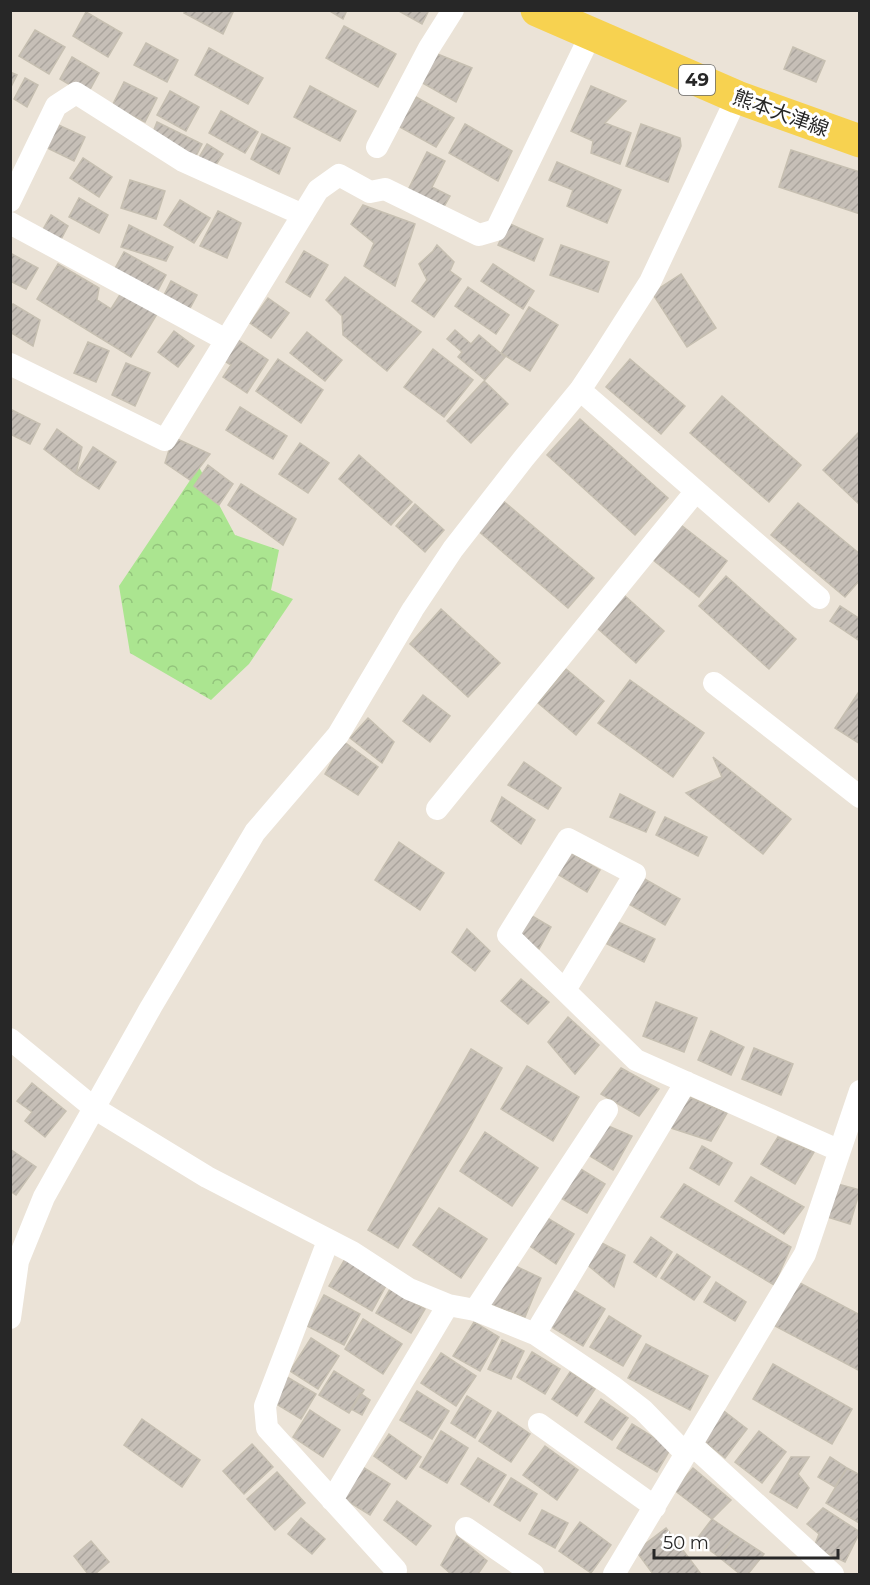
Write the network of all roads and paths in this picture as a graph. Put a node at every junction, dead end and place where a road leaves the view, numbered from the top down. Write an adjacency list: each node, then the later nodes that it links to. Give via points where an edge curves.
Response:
1 (453, 10): 6 (street)
2 (537, 10): 3 (main road, 熊本大津線 / 49)
3 (591, 34): 4 (main road, 熊本大津線 / 49); 8 (street, via 496,230 479,235 385,189 370,192 339,175 318,190)
4 (736, 98): 5 (main road, 熊本大津線 / 49); 12 (street, via 650,282)
5 (860, 141)
6 (377, 147)
7 (10, 201): 8 (street, via 56,106 76,93 183,161)
8 (303, 215): 10 (street)
9 (10, 223): 10 (street)
10 (226, 340): 11 (street, via 165,440)
11 (10, 364)
12 (580, 390): 13 (street); 22 (street, via 453,549 338,735 255,832)
13 (696, 491): 14 (street); 17 (street)
14 (819, 598)
15 (714, 683): 16 (street)
16 (860, 797)
17 (437, 809)
18 (565, 990): 18 (street, via 508,935 568,839 635,874); 20 (street, via 636,1060)
19 (10, 1039): 22 (street)
20 (687, 1082): 24 (street); 29 (street)
21 (860, 1091): 24 (street)
22 (94, 1108): 25 (street, via 207,1177); 28 (street, via 44,1197 18,1261)
23 (607, 1110): 27 (street)
24 (838, 1150): 31 (street, via 805,1254)
25 (328, 1241): 26 (street, via 409,1289); 32 (street, via 265,1406 267,1428)
26 (448, 1305): 27 (street); 32 (street)
27 (475, 1310): 29 (street)
28 (10, 1318)
29 (535, 1334): 31 (street, via 612,1386)
30 (539, 1424): 33 (street)
31 (689, 1449): 33 (street); 38 (street)
32 (332, 1500): 35 (street)
33 (655, 1508): 37 (street)
34 (466, 1528): 36 (street)
35 (396, 1570)
36 (533, 1575)
37 (614, 1575)
38 (832, 1575)

